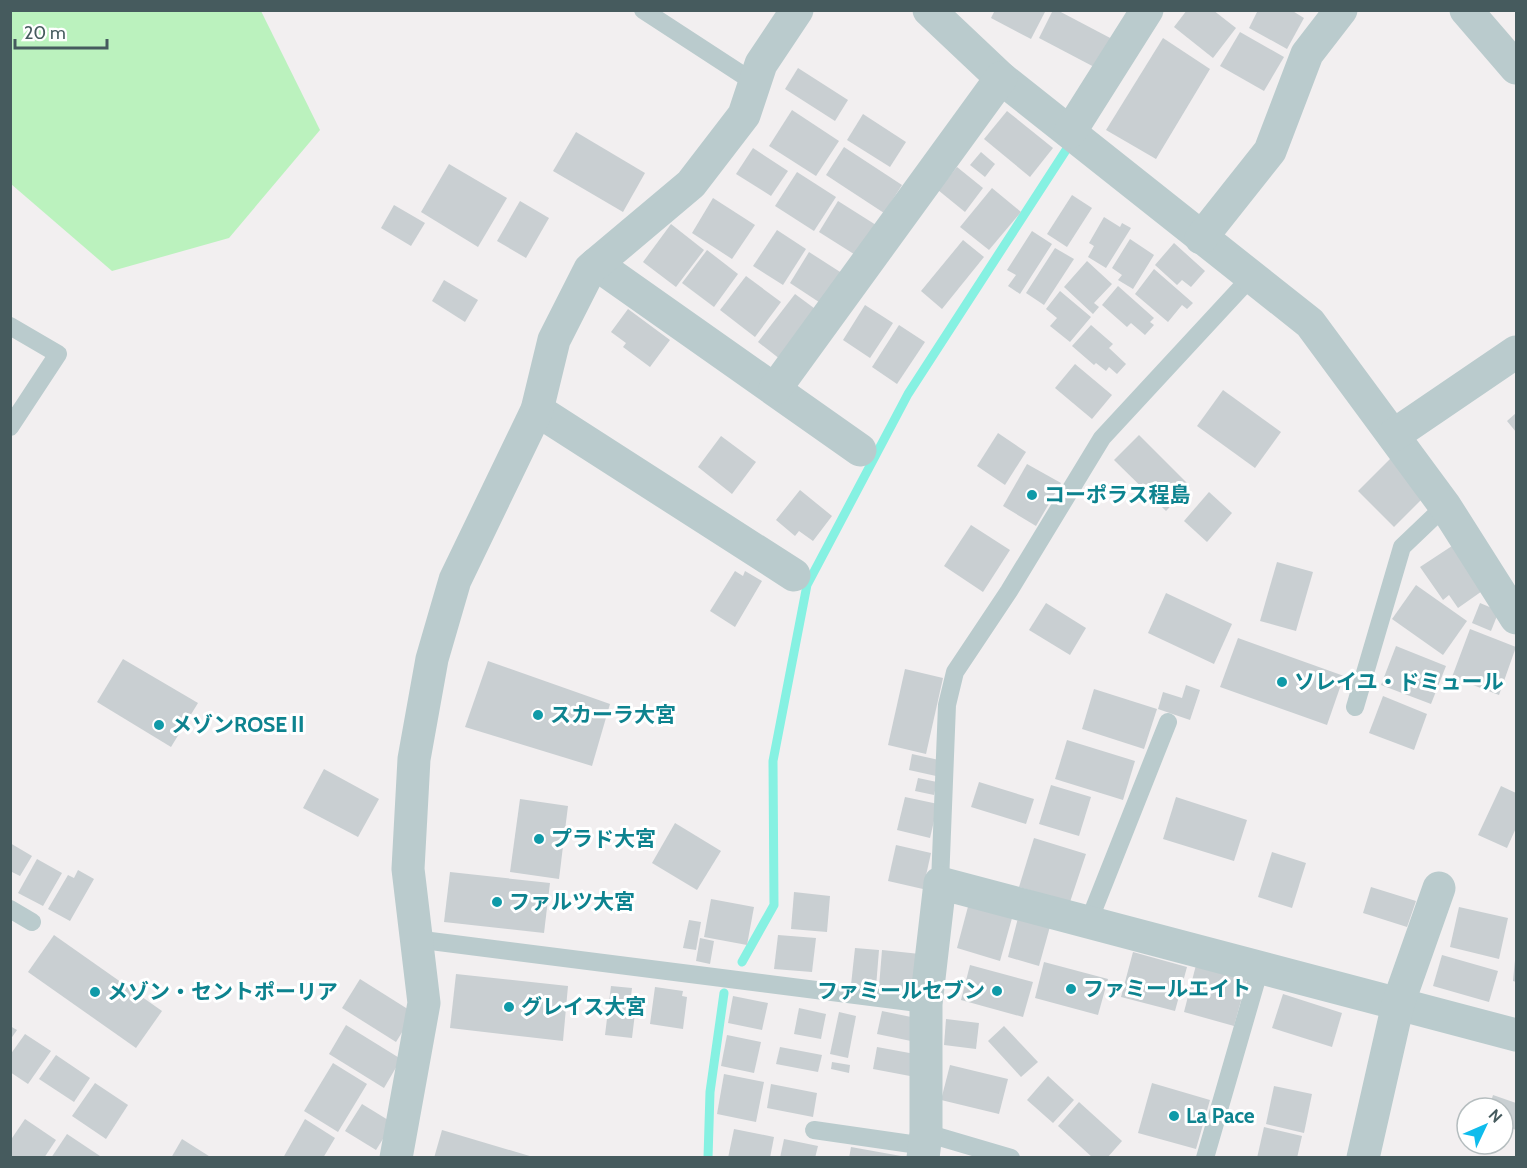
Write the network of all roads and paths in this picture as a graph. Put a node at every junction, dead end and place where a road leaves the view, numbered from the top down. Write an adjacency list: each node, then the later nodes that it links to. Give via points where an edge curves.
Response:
1 (643, 10): 9 (lane)
2 (797, 10): 9 (street, via 761,64)
3 (1147, 10): 10 (street)
4 (1341, 10): 11 (street, via 1308,54 1270,151)
5 (1466, 10): 7 (street)
6 (941, 15): 8 (street)
7 (1516, 68)
8 (1001, 78): 10 (street); 16 (street)
9 (755, 83): 12 (street, via 744,115 691,184)
10 (1070, 132): 11 (street)
11 (1201, 238): 13 (street)
12 (596, 264): 16 (street); 17 (street, via 554,339)
13 (1252, 276): 19 (street, via 1310,323); 26 (lane, via 1102,438 955,672 947,705)
14 (10, 326): 18 (lane, via 58,354)
15 (1516, 352): 19 (street)
16 (775, 389): 20 (street)
17 (537, 410): 22 (street); 31 (street, via 455,580 432,659 414,759 408,869)
18 (10, 427)
19 (1394, 435): 21 (street)
20 (860, 450)
21 (1445, 506): 23 (street); 24 (lane, via 1402,547)
22 (794, 575)
23 (1516, 618)
24 (1354, 707)
25 (1168, 722): 29 (lane)
26 (940, 883): 29 (street); 33 (street)
27 (1439, 888): 34 (street)
28 (10, 909): 30 (lane)
29 (1089, 921): 32 (street)
30 (32, 922)
31 (415, 939): 33 (lane); 38 (street, via 424,1003)
32 (1260, 968): 34 (street); 40 (lane)
33 (926, 1004): 37 (street)
34 (1398, 1004): 35 (street); 41 (street)
35 (1516, 1035)
36 (814, 1130): 37 (lane)
37 (925, 1145): 39 (lane)
38 (396, 1158)
39 (1011, 1158)
40 (1206, 1158)
41 (1363, 1158)

